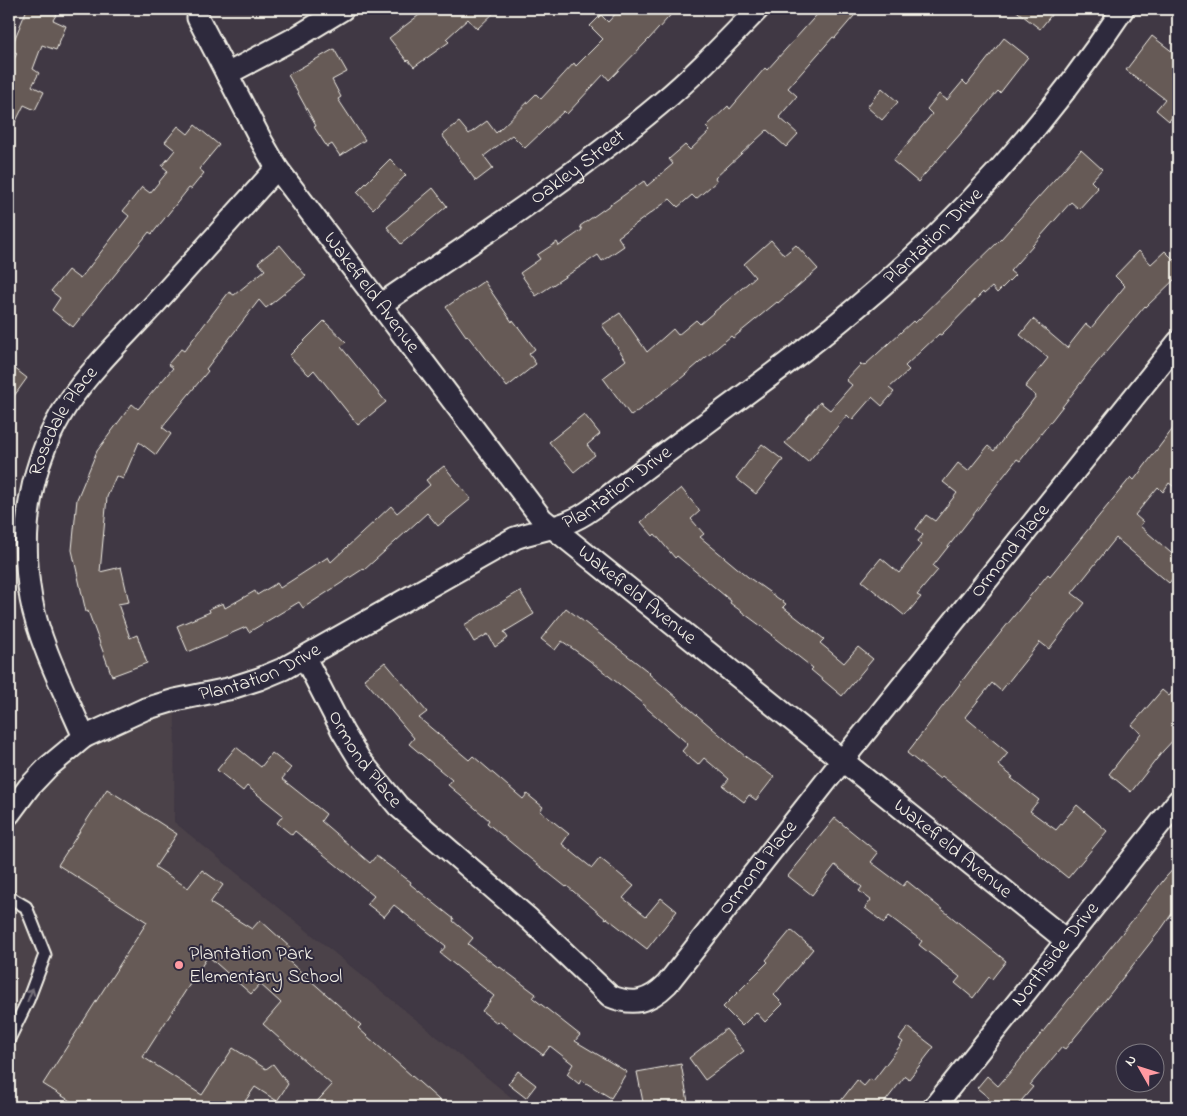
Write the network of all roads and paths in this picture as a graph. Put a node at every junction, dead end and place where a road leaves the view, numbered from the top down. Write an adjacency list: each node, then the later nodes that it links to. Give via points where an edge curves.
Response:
1 (342, 9): 5 (street)
2 (758, 9): 7 (street, Oakley Street, via 692,75 630,129)
3 (1123, 9): 9 (street, Plantation Drive, via 1076,76 1007,161 960,213 884,284 828,332 579,519)
4 (198, 18): 5 (street, Wakefield Avenue)
5 (227, 74): 6 (street, Wakefield Avenue)
6 (277, 168): 7 (street, Wakefield Avenue); 11 (street, Rosedale Place, via 75,394 43,451 29,501 26,552 31,599 43,639)
7 (380, 305): 9 (street, Wakefield Avenue, via 523,495)
8 (1178, 342): 12 (street, Ormond Place)
9 (552, 528): 10 (street, Plantation Drive, via 515,538); 12 (street, Wakefield Avenue)
10 (305, 658): 11 (street, Plantation Drive, via 252,682 146,709); 12 (street, Ormond Place, via 360,760 398,806 530,919 600,988 623,1001 638,1002 649,998 666,984)
11 (84, 737): 14 (street, Plantation Drive, via 48,767)
12 (842, 761): 16 (street, Wakefield Avenue)
13 (1178, 801): 16 (street, Northside Drive)
14 (12, 805)
15 (9, 896): 17 (lane, one-way to 15, via 45,955 26,907)
16 (1066, 941): 18 (street, Northside Drive)
17 (9, 1038)
18 (934, 1107)

